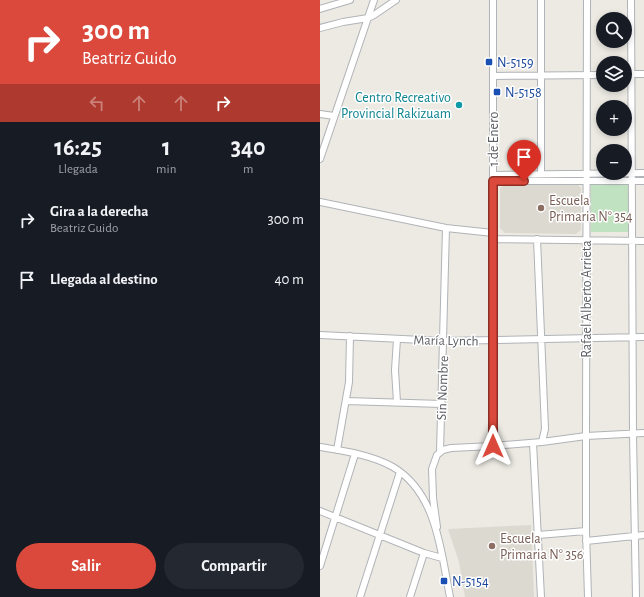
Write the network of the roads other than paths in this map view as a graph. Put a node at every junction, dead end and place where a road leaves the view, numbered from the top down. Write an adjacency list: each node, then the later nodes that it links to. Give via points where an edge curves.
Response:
1 (350, 0): 8 (street)
2 (374, 0): 9 (street)
3 (396, 0): 9 (street)
4 (493, 0): 17 (street, 1 de Enero)
5 (540, 0): 15 (street)
6 (587, 0): 16 (street, Rafael Alberto Arrieta)
7 (631, 0): 11 (street)
8 (320, 9)
9 (368, 18): 10 (street); 20 (street)
10 (320, 28)
11 (629, 56)
12 (596, 74): 16 (street)
13 (632, 74): 14 (street)
14 (644, 74)
15 (541, 75): 16 (street); 17 (street); 25 (street)
16 (587, 75): 26 (street, Rafael Alberto Arrieta)
17 (493, 76): 28 (street, 1 de Enero)
18 (629, 92): 21 (street)
19 (320, 114): 20 (street)
20 (334, 116): 22 (street)
21 (631, 144)
22 (320, 159)
23 (632, 173): 24 (street)
24 (644, 173)
25 (541, 174): 26 (street); 28 (street)
26 (586, 174): 27 (street); 29 (street, Rafael Alberto Arrieta)
27 (596, 174)
28 (493, 178): 29 (street); 34 (street, 1 de Enero)
29 (586, 181): 30 (street); 36 (street, Rafael Alberto Arrieta)
30 (632, 181): 31 (street); 37 (street)
31 (644, 181)
32 (320, 202): 33 (street)
33 (446, 228): 34 (street); 47 (street, Sin Nombre)
34 (493, 236): 35 (street); 46 (street, 1 de Enero)
35 (537, 239): 36 (street); 45 (street)
36 (586, 240): 37 (street); 43 (street, Rafael Alberto Arrieta)
37 (632, 241): 38 (street); 41 (street)
38 (644, 241)
39 (320, 335): 40 (street, María Lynch)
40 (350, 336): 44 (street, María Lynch); 48 (street)
41 (633, 337): 42 (street, María Lynch); 43 (street, María Lynch); 51 (street)
42 (644, 337)
43 (586, 338): 45 (street, María Lynch); 53 (street, Rafael Alberto Arrieta)
44 (396, 339): 47 (street, María Lynch); 49 (street)
45 (541, 339): 46 (street, María Lynch); 55 (street, via 545,429)
46 (493, 340): 47 (street, María Lynch); 56 (street, 1 de Enero)
47 (443, 341): 50 (street, Sin Nombre)
48 (346, 401): 49 (street); 58 (street)
49 (397, 402): 50 (street)
50 (442, 404): 59 (street, Sin Nombre)
51 (633, 434): 52 (street); 53 (street); 68 (street)
52 (644, 434)
53 (586, 436): 55 (street); 65 (street, Rafael Alberto Arrieta)
54 (533, 442): 55 (street); 56 (street); 66 (street)
55 (542, 442)
56 (493, 446): 59 (street, via 452,448)
57 (320, 447): 58 (street)
58 (337, 450): 60 (street)
59 (440, 452): 64 (street, Sin Nombre, via 434,459 432,469)
60 (356, 454): 61 (street, via 386,463); 63 (street)
61 (400, 472): 64 (street, via 419,492); 67 (street)
62 (320, 511): 63 (street)
63 (336, 517): 67 (street); 73 (street)
64 (437, 528): 72 (street, Sin Nombre)
65 (586, 532): 66 (street); 70 (street, Rafael Alberto Arrieta)
66 (538, 535): 77 (street)
67 (380, 536): 71 (street); 74 (street)
68 (635, 536): 69 (street); 70 (street); 79 (street)
69 (644, 536)
70 (586, 542): 78 (street, Rafael Alberto Arrieta)
71 (424, 553): 72 (street); 75 (street)
72 (442, 558): 76 (street, Sin Nombre)
73 (320, 566)
74 (360, 597)
75 (410, 597)
76 (450, 597)
77 (541, 597)
78 (588, 597)
79 (636, 597)

